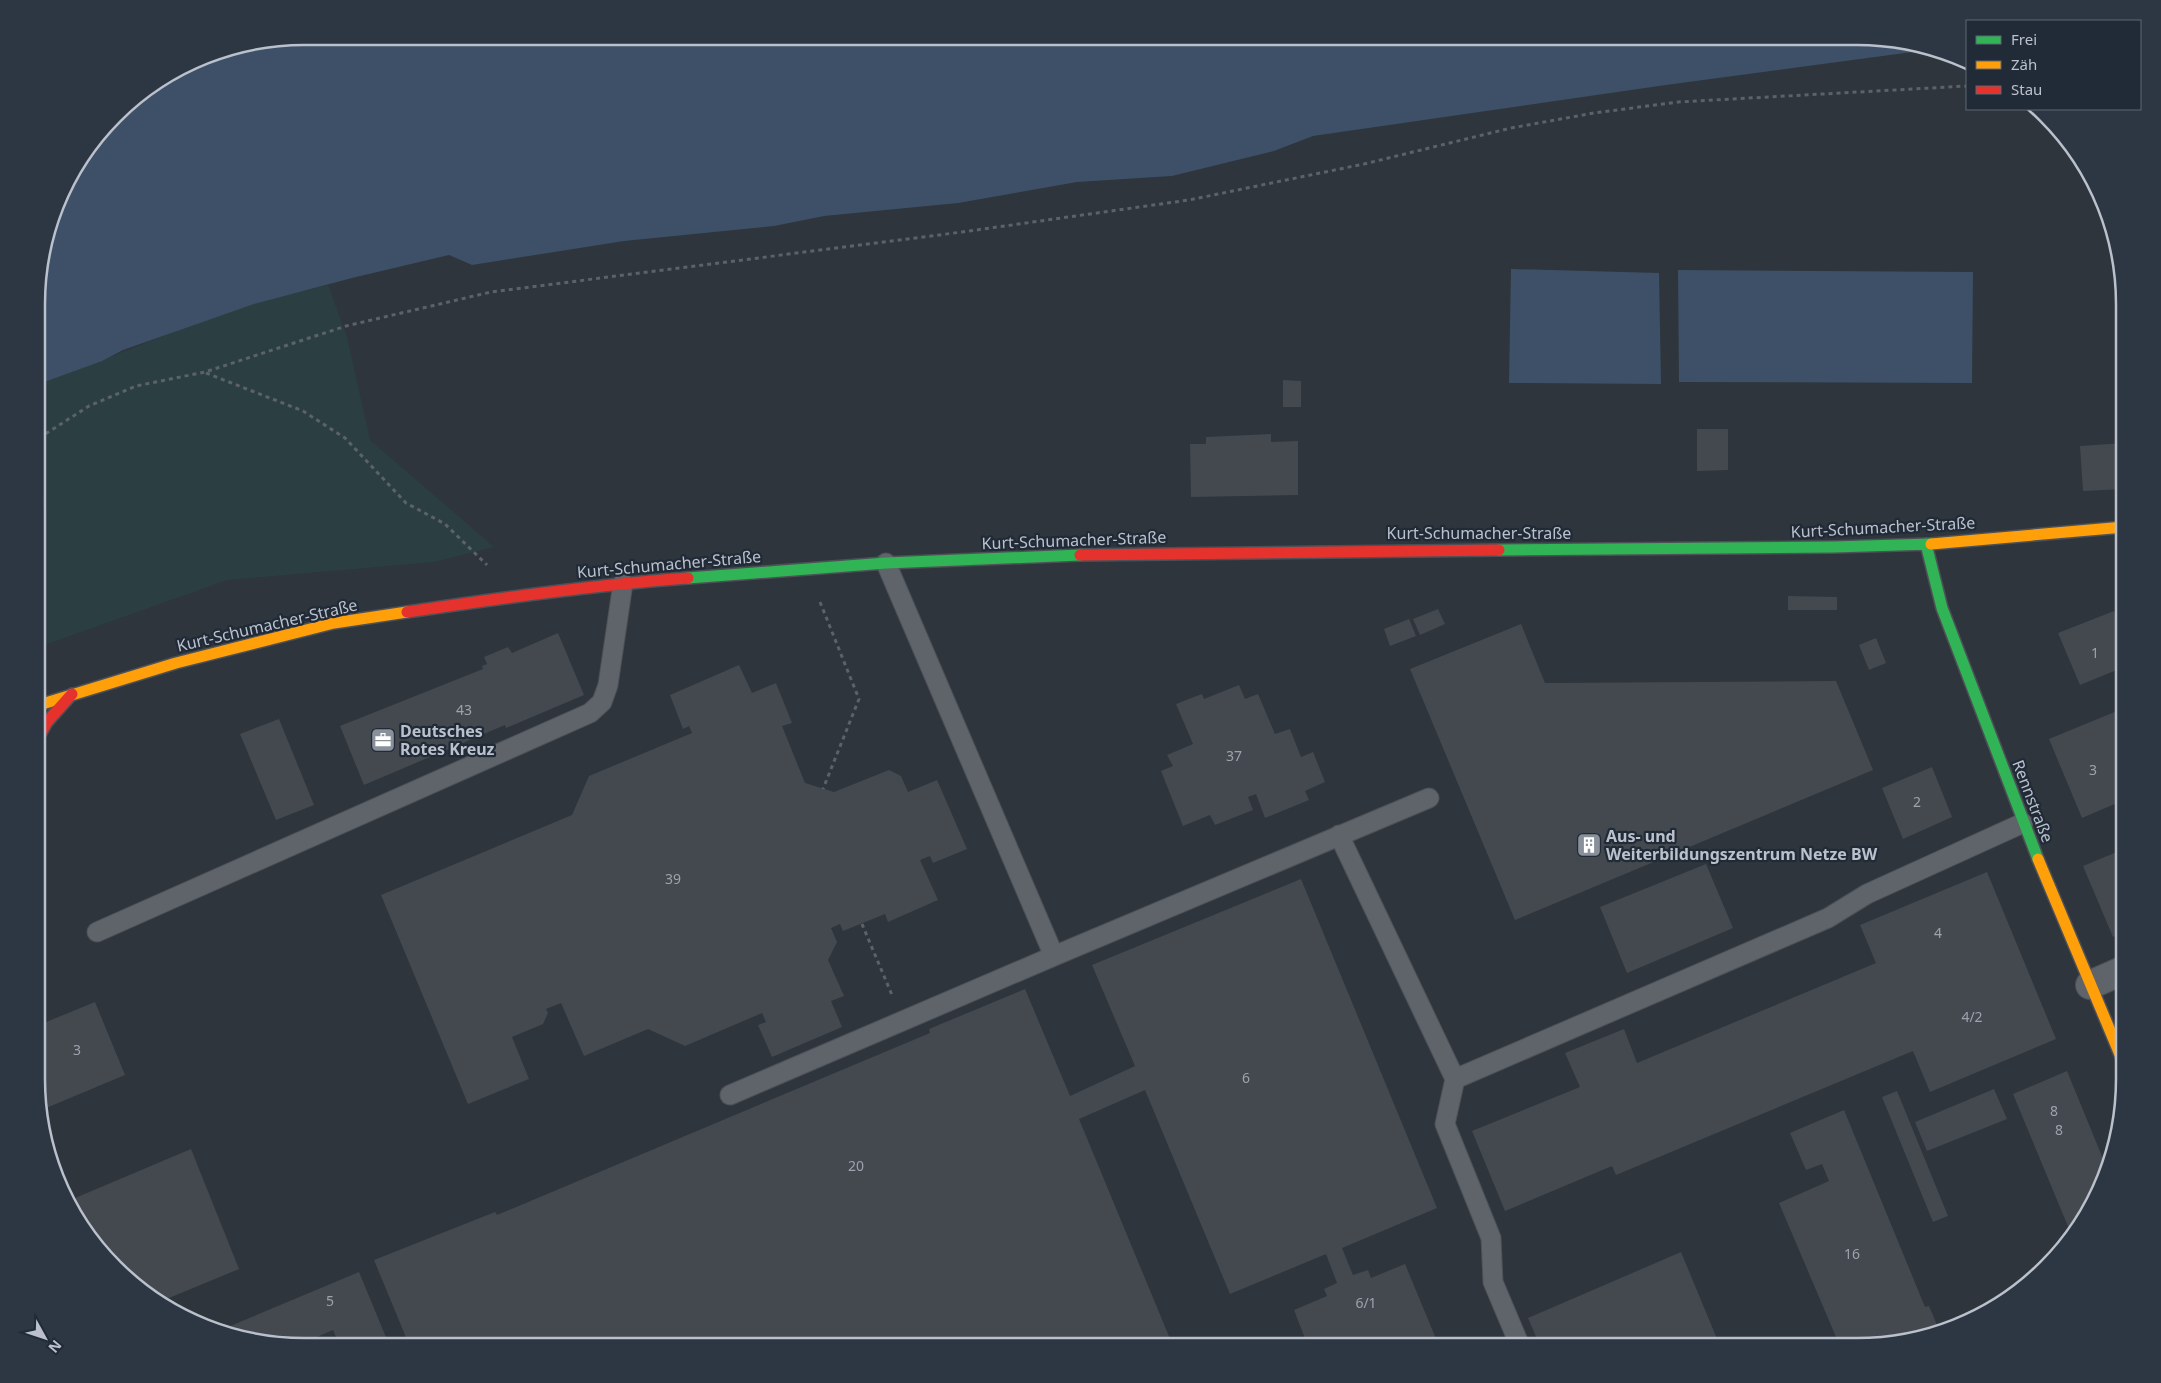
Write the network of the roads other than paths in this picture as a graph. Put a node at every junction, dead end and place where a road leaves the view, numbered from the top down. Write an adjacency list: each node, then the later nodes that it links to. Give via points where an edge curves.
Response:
1 (2116, 528): 2 (street, Kurt-Schumacher-Straße)
2 (1926, 544): 3 (street, Kurt-Schumacher-Straße, via 1833,548 1128,553); 9 (street, Rennstraße, via 1942,608)
3 (886, 563): 4 (street, Kurt-Schumacher-Straße); 12 (lane)
4 (623, 583): 5 (street, Kurt-Schumacher-Straße, via 518,594 334,623 176,663); 11 (lane, via 608,685 602,702 590,712)
5 (72, 694): 6 (street, Kurt-Schumacher-Straße); 7 (street)
6 (45, 703)
7 (45, 725)
8 (1430, 798): 10 (lane)
9 (2023, 823): 14 (street, Rennstraße); 16 (lane, via 1867,894 1828,918)
10 (1339, 835): 12 (lane); 16 (lane)
11 (97, 932)
12 (1054, 956): 17 (lane)
13 (2116, 974): 14 (street)
14 (2090, 985): 15 (street, Rennstraße)
15 (2116, 1045)
16 (1455, 1079): 18 (lane, via 1445,1124 1491,1238 1493,1282)
17 (730, 1095)
18 (1517, 1338)

